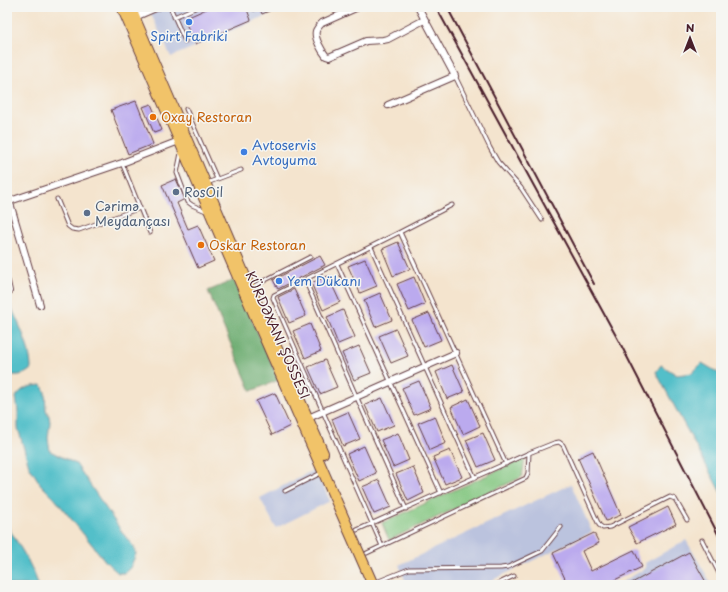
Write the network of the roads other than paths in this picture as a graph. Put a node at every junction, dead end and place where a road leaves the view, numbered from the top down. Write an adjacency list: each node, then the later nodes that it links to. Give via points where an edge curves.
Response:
1 (122, 7): 17 (main road)
2 (130, 7): 10 (main road)
3 (158, 7): 10 (street)
4 (170, 7): 11 (lane)
5 (197, 7): 11 (lane)
6 (358, 7): 12 (street, via 322,23 316,31 326,56 366,41 388,39)
7 (418, 7): 12 (street)
8 (714, 7): 9 (lane)
9 (721, 10)
10 (135, 17): 17 (main road)
11 (174, 17): 13 (lane)
12 (424, 20): 14 (street)
13 (185, 42)
14 (455, 76): 15 (street); 28 (lane, via 498,162 522,188)
15 (388, 105)
16 (186, 108): 20 (lane)
17 (184, 145): 18 (street); 21 (main road); 27 (main road); 27 (lane, via 177,173 188,202)
18 (122, 163): 24 (street); 26 (lane)
19 (241, 170): 20 (lane)
20 (217, 179): 21 (lane)
21 (205, 183): 36 (main road)
22 (7, 193): 24 (street)
23 (57, 199): 26 (lane, via 68,226 79,230)
24 (8, 202): 38 (street)
25 (452, 204): 29 (lane)
26 (140, 208): 30 (lane)
27 (210, 212): 44 (main road)
28 (542, 220)
29 (400, 232): 31 (lane); 39 (lane)
30 (150, 233)
31 (371, 247): 33 (lane); 40 (lane)
32 (310, 257): 36 (lane)
33 (338, 264): 34 (lane); 41 (lane)
34 (305, 280): 42 (lane); 43 (lane, via 274,295 273,301)
35 (7, 282): 37 (street)
36 (250, 288): 44 (main road)
37 (9, 291)
38 (40, 305)
39 (456, 353): 40 (street); 46 (lane)
40 (425, 366): 41 (street); 48 (lane)
41 (390, 382): 42 (street); 50 (lane)
42 (356, 397): 43 (street); 51 (lane)
43 (322, 412): 44 (street); 53 (lane)
44 (304, 420): 47 (main road); 55 (main road)
45 (529, 453): 46 (lane); 52 (lane, via 554,443 559,442 563,445 599,525 603,528 610,527 670,497 676,501); 57 (lane, via 526,478)
46 (506, 464): 48 (lane)
47 (324, 471): 49 (lane); 61 (main road)
48 (475, 478): 50 (lane)
49 (285, 491)
50 (441, 493): 51 (lane)
51 (406, 509): 53 (lane)
52 (687, 520)
53 (372, 524): 55 (lane); 57 (lane)
54 (561, 527): 61 (lane, via 542,551 508,567 409,569)
55 (357, 530): 58 (main road)
56 (702, 540): 60 (lane)
57 (382, 546): 58 (lane)
58 (367, 552): 61 (main road)
59 (514, 576): 62 (lane)
60 (721, 577)
61 (378, 584)
62 (495, 585)

